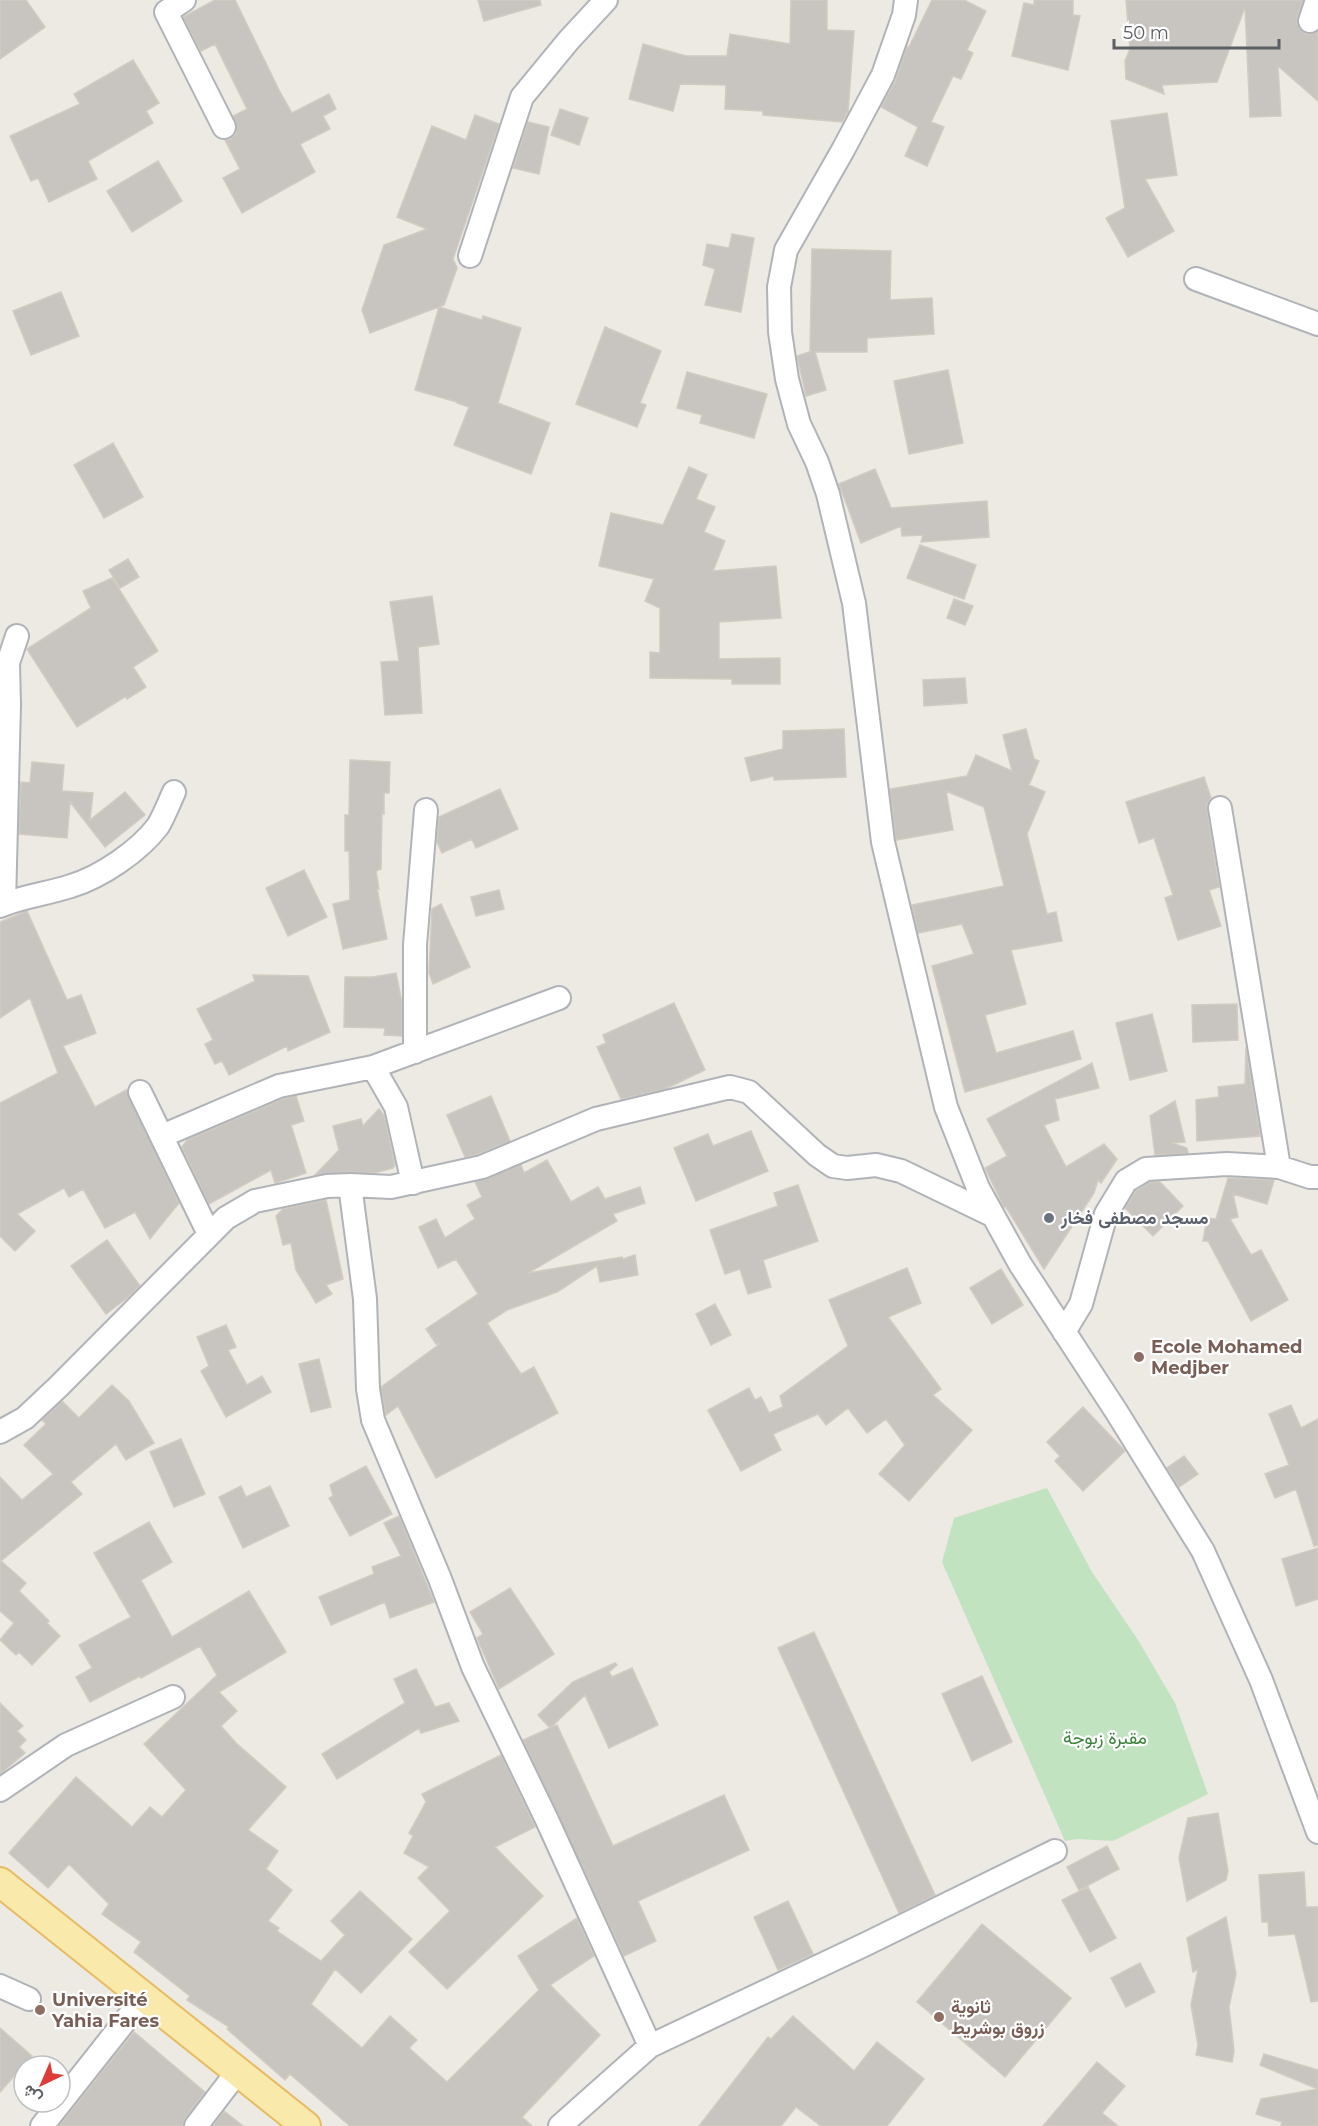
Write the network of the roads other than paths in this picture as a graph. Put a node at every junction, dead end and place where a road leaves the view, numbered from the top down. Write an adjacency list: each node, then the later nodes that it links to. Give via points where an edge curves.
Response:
1 (184, 0): 4 (street, via 166,12)
2 (606, 0): 5 (street, via 522,97)
3 (906, 0): 22 (street, via 883,75 786,250 780,287 780,332 799,424 828,494 854,603 883,842 901,921 946,1107)
4 (224, 127)
5 (470, 256)
6 (1196, 279): 7 (street)
7 (1318, 324)
8 (16, 636): 12 (street, via 8,663)
9 (174, 792): 12 (street, via 158,825 138,848 108,869 73,886)
10 (1220, 808): 18 (street)
11 (426, 810): 14 (street, via 415,945)
12 (2, 905)
13 (559, 998): 14 (street)
14 (415, 1052): 15 (street)
15 (374, 1067): 17 (street, via 279,1086); 20 (street, via 396,1107)
16 (140, 1092): 17 (street)
17 (162, 1136): 23 (street)
18 (1279, 1167): 19 (street); 24 (street, via 1227,1164 1146,1168 1126,1181 1106,1214 1081,1304)
19 (1318, 1177)
20 (413, 1183): 21 (street, via 391,1187); 22 (street, via 482,1167 596,1119 730,1087 749,1092 833,1166 876,1165 902,1171)
21 (350, 1185): 23 (street, via 255,1201 226,1218); 34 (street, via 365,1299 373,1420 473,1667)
22 (992, 1215): 24 (street)
23 (210, 1234): 25 (street, via 58,1387 25,1418)
24 (1064, 1332): 28 (street, via 1203,1551 1261,1680)
25 (0, 1432)
26 (173, 1697): 27 (street, via 66,1745)
27 (0, 1790)
28 (1318, 1832)
29 (1055, 1851): 34 (street)
30 (0, 1882): 32 (main road)
31 (0, 1986): 33 (street)
32 (144, 1996): 35 (main road); 37 (street)
33 (29, 1999)
34 (650, 2046): 36 (street)
35 (238, 2071): 38 (street); 39 (main road)
36 (570, 2123)
37 (42, 2126)
38 (196, 2126)
39 (306, 2126)

